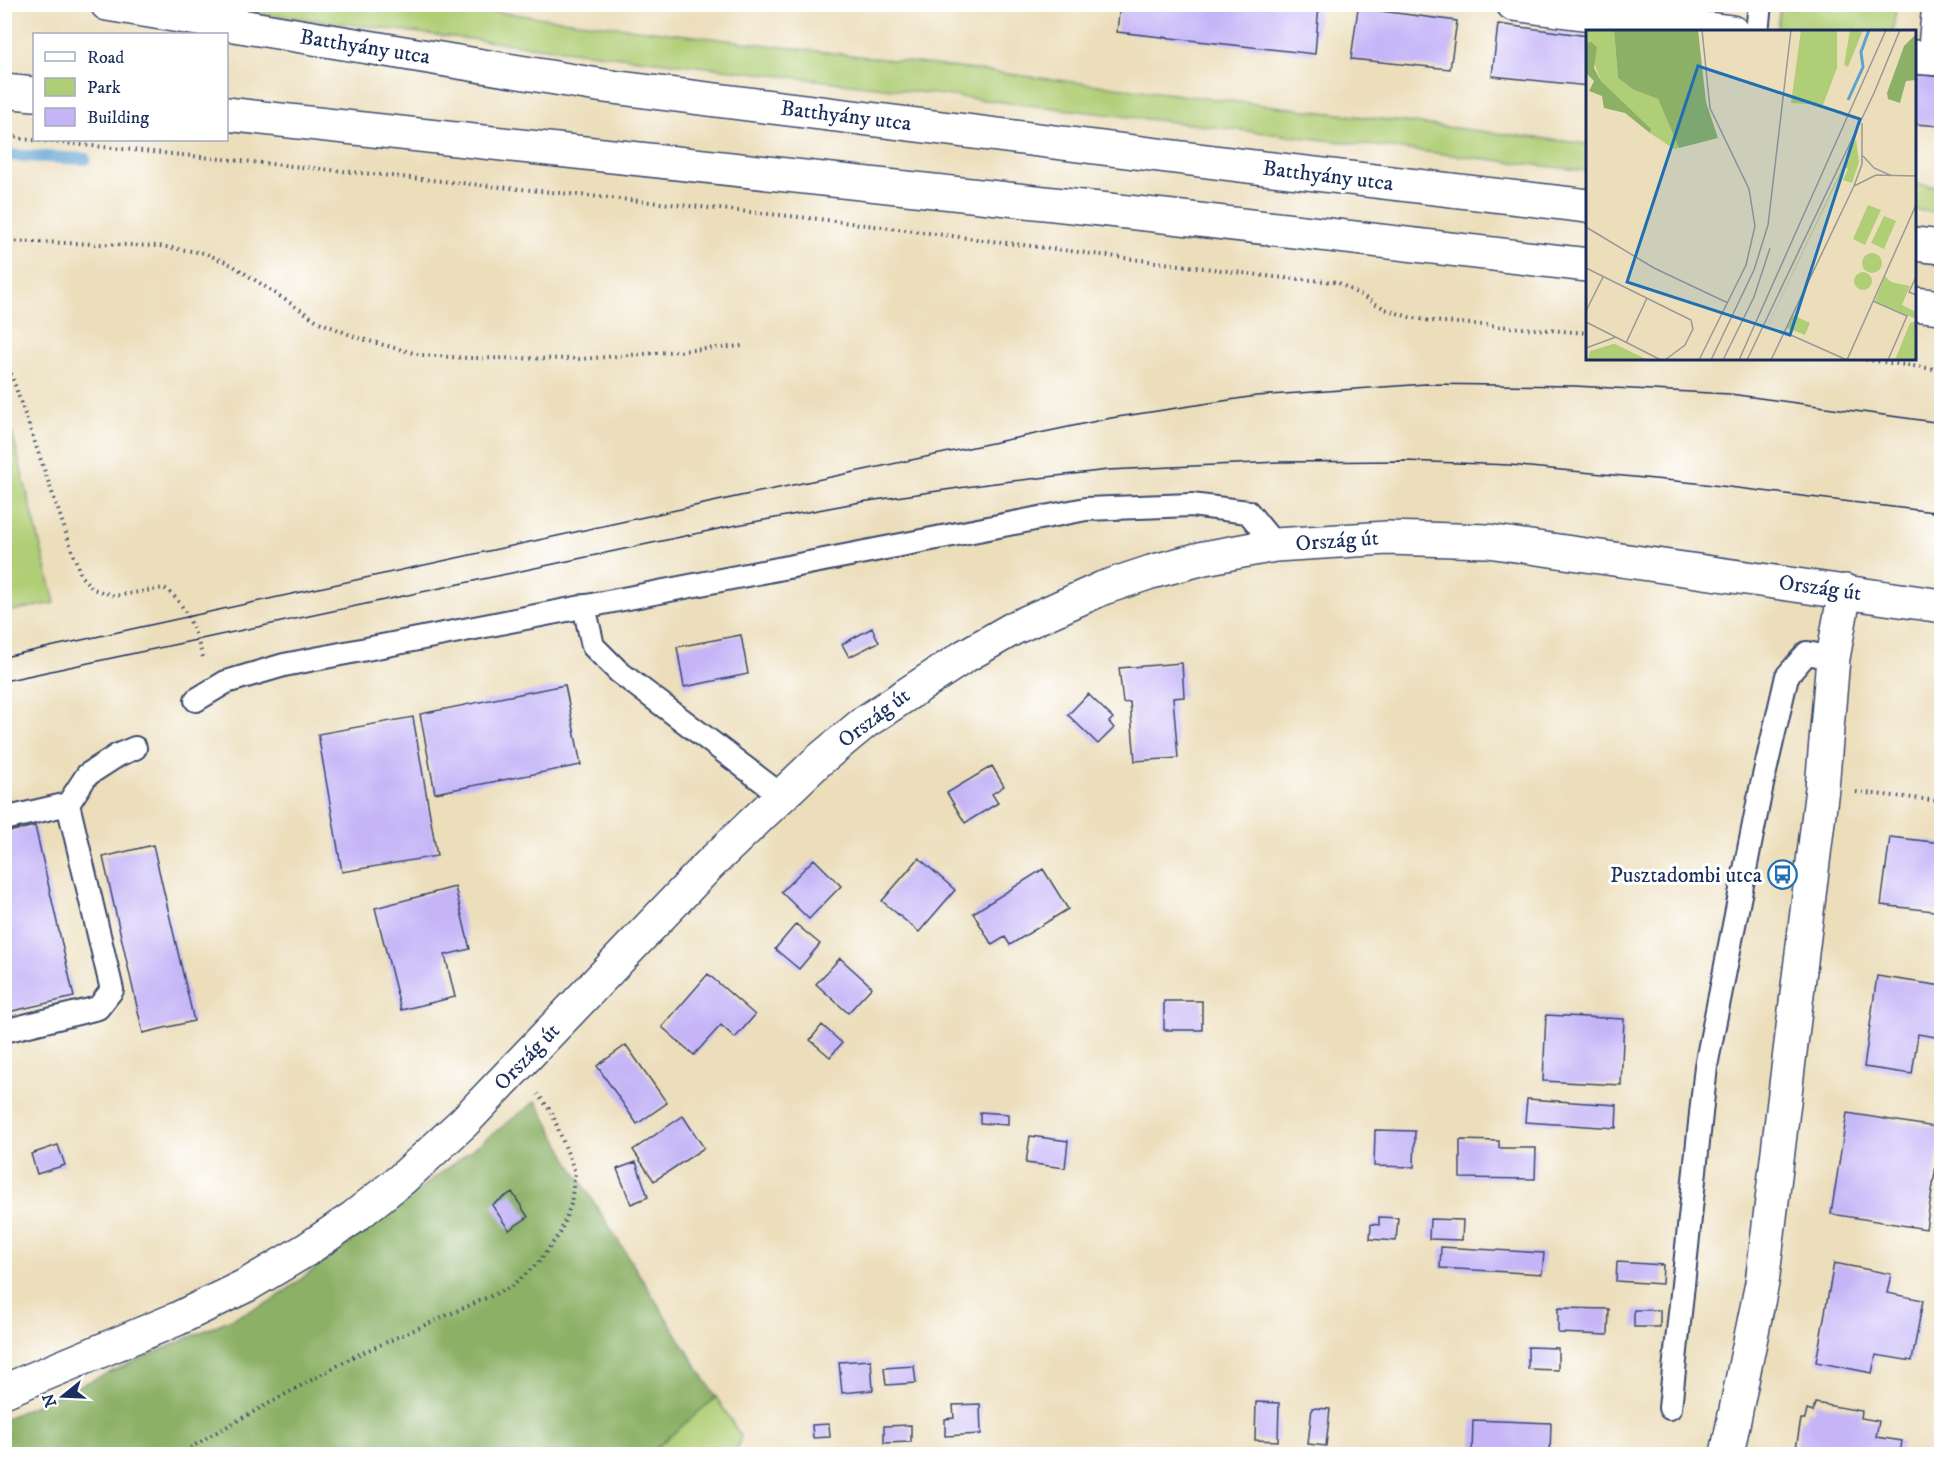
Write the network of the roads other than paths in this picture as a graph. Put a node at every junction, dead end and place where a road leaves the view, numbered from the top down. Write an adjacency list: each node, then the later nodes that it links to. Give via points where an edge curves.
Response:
1 (106, 4): 11 (main road, Batthyány utca, via 604,86)
2 (1513, 4): 5 (main road)
3 (1760, 4): 6 (lane)
4 (1939, 4): 7 (main road)
5 (1716, 30)
6 (1757, 30)
7 (1930, 58)
8 (4, 91): 9 (main road)
9 (33, 94)
10 (228, 114): 14 (main road)
11 (1586, 206)
12 (1916, 244): 13 (main road)
13 (1941, 247)
14 (1586, 266)
15 (1916, 303): 16 (main road)
16 (1941, 307)
17 (1275, 546): 18 (main road, Ország út, via 1387,538 1488,541); 19 (lane, via 1248,512 1191,504 1086,509); 24 (main road, Ország út, via 1151,572 1103,588 1014,628 865,722)
18 (1845, 591): 20 (main road, Ország út); 21 (main road)
19 (584, 606): 22 (lane, via 284,665 226,682); 24 (lane, via 593,646 619,672)
20 (1941, 606)
21 (1833, 658): 29 (lane, via 1807,653 1787,676 1761,789 1706,1066); 30 (main road, via 1822,788 1762,1283)
22 (196, 700)
23 (135, 748): 25 (lane, via 87,775)
24 (781, 795): 28 (main road, Ország út, via 457,1129 354,1217 247,1286)
25 (68, 804): 26 (lane); 27 (lane, via 112,990 98,1008)
26 (4, 819)
27 (4, 1031)
28 (4, 1391)
29 (1670, 1408)
30 (1727, 1455)

